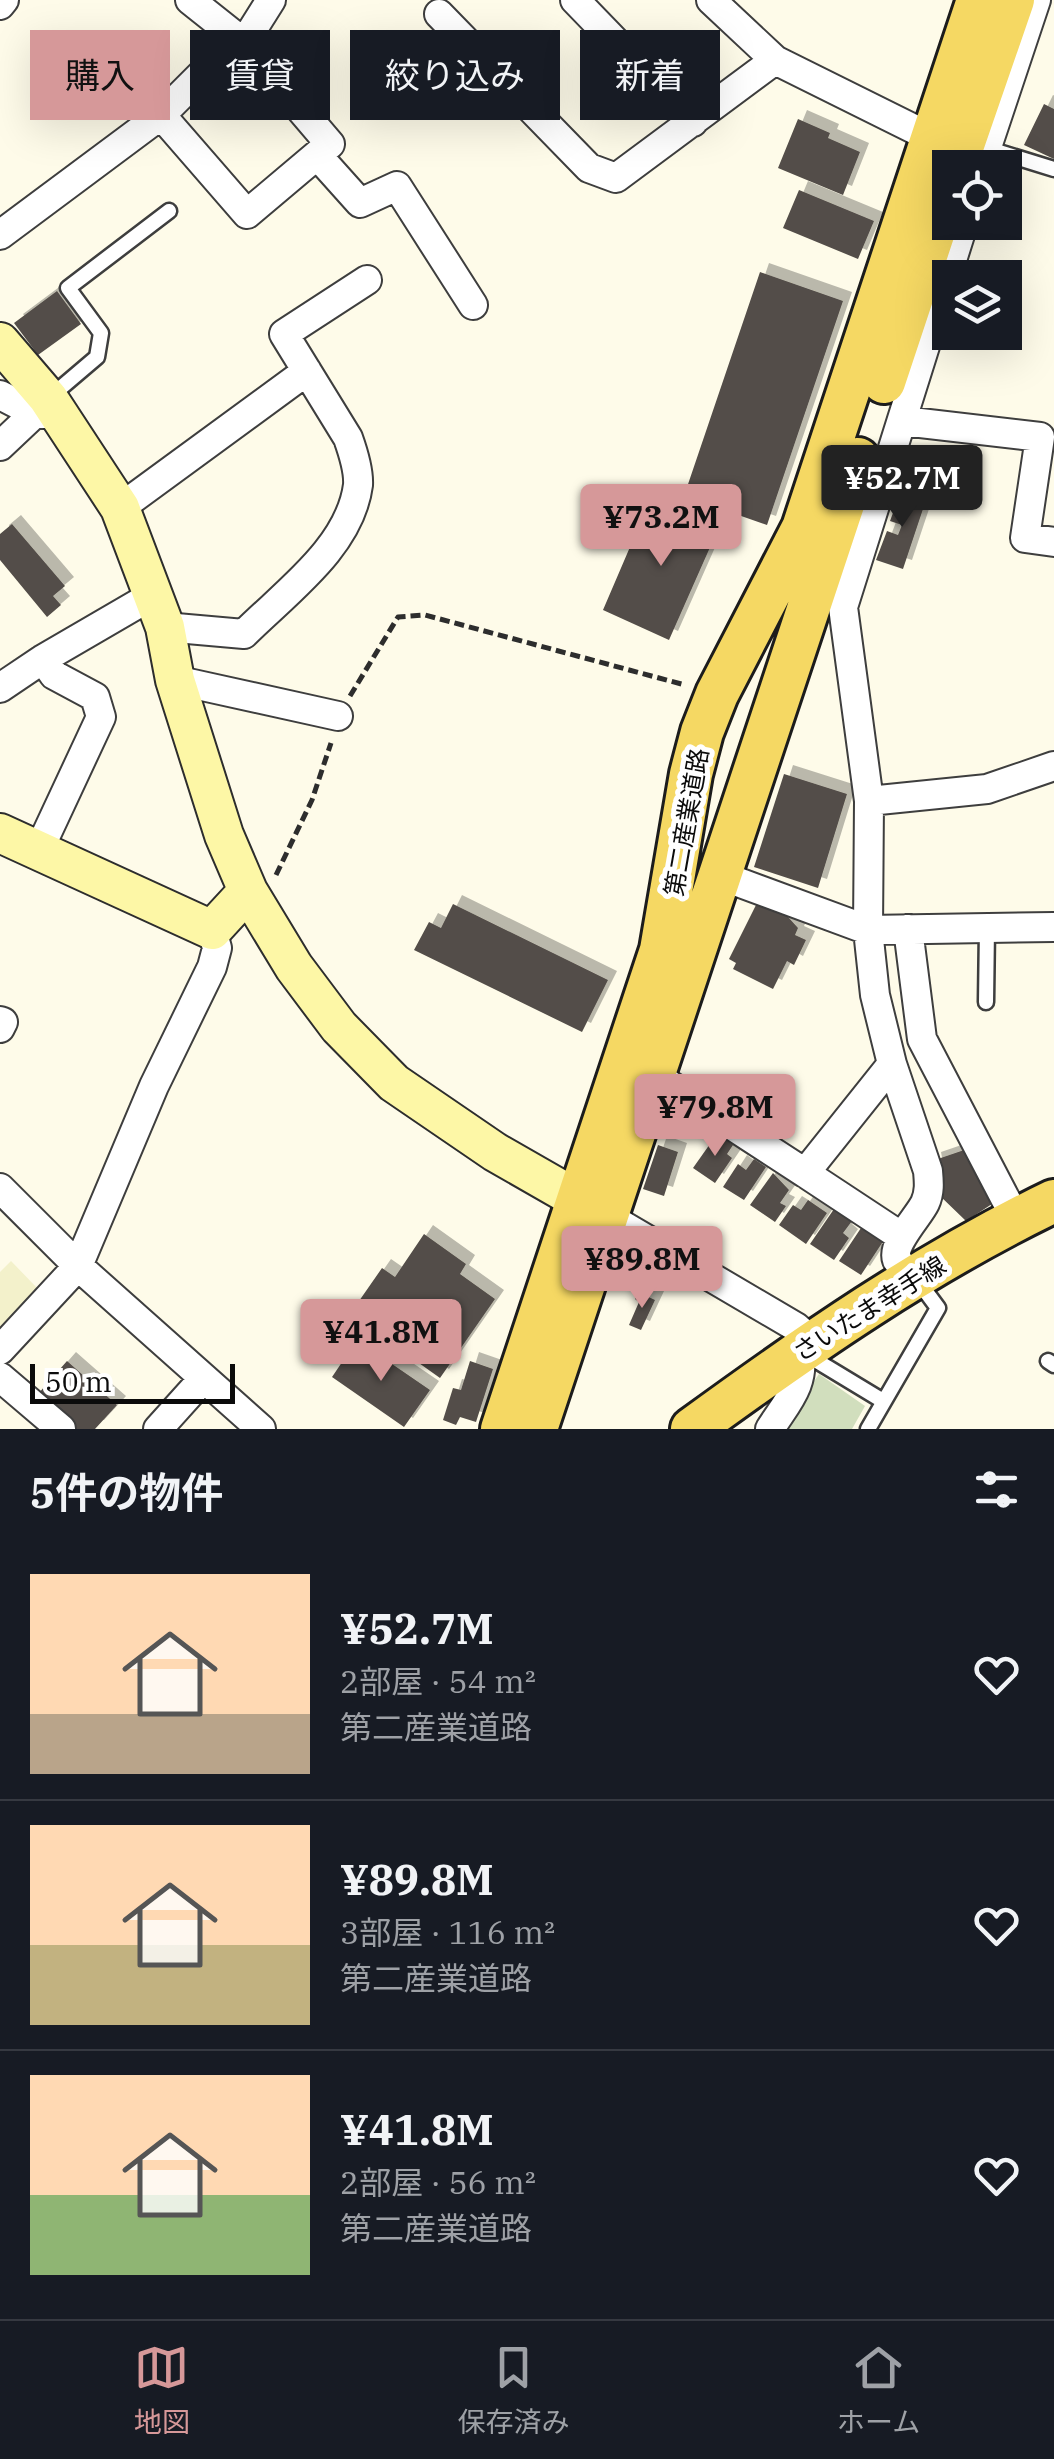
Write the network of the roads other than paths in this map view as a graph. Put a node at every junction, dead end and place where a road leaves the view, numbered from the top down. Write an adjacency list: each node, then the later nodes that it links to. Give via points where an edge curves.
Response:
1 (190, 0): 9 (street)
2 (270, 0): 10 (street)
3 (575, 0): 17 (street)
4 (711, 0): 11 (street)
5 (978, 0): 19 (main road, 第二産業道路)
6 (1013, 0): 20 (main road, 第二産業道路)
7 (1036, 0): 21 (street)
8 (439, 14): 17 (street, via 589,168 616,178)
9 (228, 30)
10 (252, 30)
11 (775, 60): 17 (street); 18 (street)
12 (190, 86): 13 (street)
13 (170, 107)
14 (155, 120): 27 (street)
15 (166, 120): 22 (street, via 247,214)
16 (310, 120): 22 (street, via 330,144)
17 (693, 122)
18 (954, 150)
19 (964, 150)
20 (966, 150)
21 (966, 150)
22 (317, 155): 31 (street, via 360,203 397,186)
23 (1022, 165): 24 (lane)
24 (1054, 170)
25 (169, 211): 35 (lane, via 68,288 101,333 97,357)
26 (932, 229): 61 (main road, 第二産業道路, via 803,528 718,694 691,774 661,950)
27 (0, 235)
28 (932, 237): 49 (main road, 第二産業道路)
29 (958, 240): 36 (street)
30 (367, 280): 33 (street, via 284,334)
31 (473, 305)
32 (0, 342): 35 (street)
33 (306, 371): 38 (street); 40 (street, via 354,455 358,483 334,544 244,634)
34 (0, 395): 35 (street)
35 (48, 409): 37 (street); 38 (street)
36 (903, 421): 39 (street, via 1040,436 1024,538); 46 (street, via 842,607)
37 (0, 446)
38 (120, 508): 40 (street)
39 (1054, 542)
40 (159, 611): 41 (street); 42 (street)
41 (43, 659): 43 (street); 48 (street, via 54,675 95,697 102,717)
42 (174, 680): 44 (street); 50 (street, via 224,835)
43 (0, 688)
44 (338, 716)
45 (1054, 766): 46 (street, via 987,789)
46 (869, 801): 55 (street)
47 (0, 832): 48 (street)
48 (38, 852): 54 (street)
49 (719, 875): 55 (street); 58 (main road, 第二産業道路)
50 (253, 900): 54 (street); 61 (street, via 314,995 394,1083)
51 (1054, 927): 52 (street)
52 (987, 928): 53 (street); 56 (lane)
53 (908, 929): 55 (street); 62 (street, via 922,1039)
54 (212, 930): 64 (street, via 212,967)
55 (868, 930): 57 (street)
56 (986, 1002)
57 (892, 1064): 59 (street); 63 (street, via 928,1171 929,1189)
58 (654, 1074): 59 (street); 61 (main road, 第二産業道路)
59 (806, 1173): 63 (street)
60 (0, 1188): 64 (street)
61 (593, 1208): 65 (street, via 796,1326); 73 (main road, 第二産業道路); 74 (main road, 第二産業道路)
62 (1042, 1214): 63 (main road, さいたま幸手線)
63 (908, 1257): 65 (main road, さいたま幸手線); 69 (lane, via 938,1308)
64 (78, 1266): 66 (street); 68 (street)
65 (806, 1346): 69 (lane); 75 (main road, さいたま幸手線); 76 (street, via 800,1382)
66 (0, 1350)
67 (0, 1377): 70 (street)
68 (203, 1379): 71 (street); 72 (street)
69 (883, 1401): 77 (lane)
70 (61, 1429)
71 (158, 1429)
72 (262, 1429)
73 (502, 1429)
74 (536, 1429)
75 (692, 1429)
76 (770, 1429)
77 (868, 1429)

